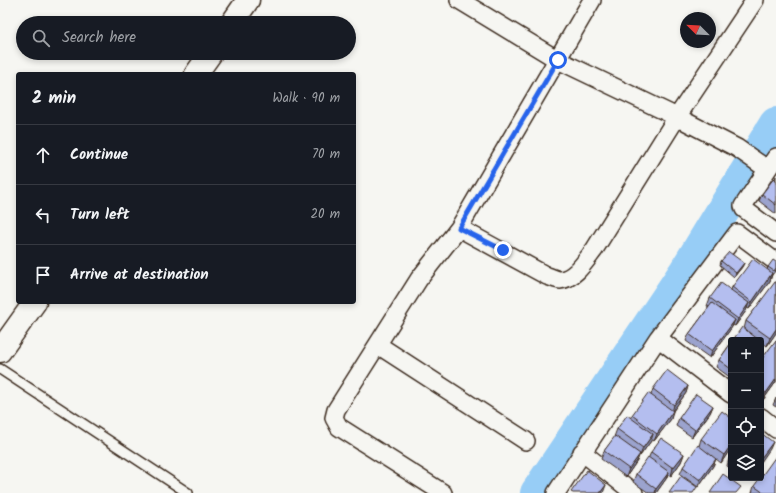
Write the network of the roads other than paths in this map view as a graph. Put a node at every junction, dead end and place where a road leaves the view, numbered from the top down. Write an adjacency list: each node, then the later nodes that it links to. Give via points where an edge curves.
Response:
1 (459, 0): 7 (street)
2 (592, 0): 7 (street)
3 (755, 0): 9 (street)
4 (243, 2): 5 (street)
5 (236, 16)
6 (206, 60): 8 (street)
7 (558, 60): 9 (street); 11 (street)
8 (197, 72)
9 (677, 117): 10 (street); 11 (street, via 594,250 571,275 560,280 547,276)
10 (767, 163): 12 (street, via 743,206)
11 (459, 228): 16 (street, via 419,279)
12 (776, 232)
13 (776, 262): 15 (street, via 737,233)
14 (34, 304): 17 (street)
15 (658, 338): 19 (street); 23 (street)
16 (378, 345): 22 (street); 25 (street, via 336,410 334,418 339,427)
17 (0, 351)
18 (0, 369): 24 (lane)
19 (728, 392)
20 (764, 419): 21 (street)
21 (776, 429)
22 (526, 441)
23 (582, 452): 26 (street); 27 (street)
24 (188, 493)
25 (443, 493)
26 (556, 493)
27 (634, 493)

